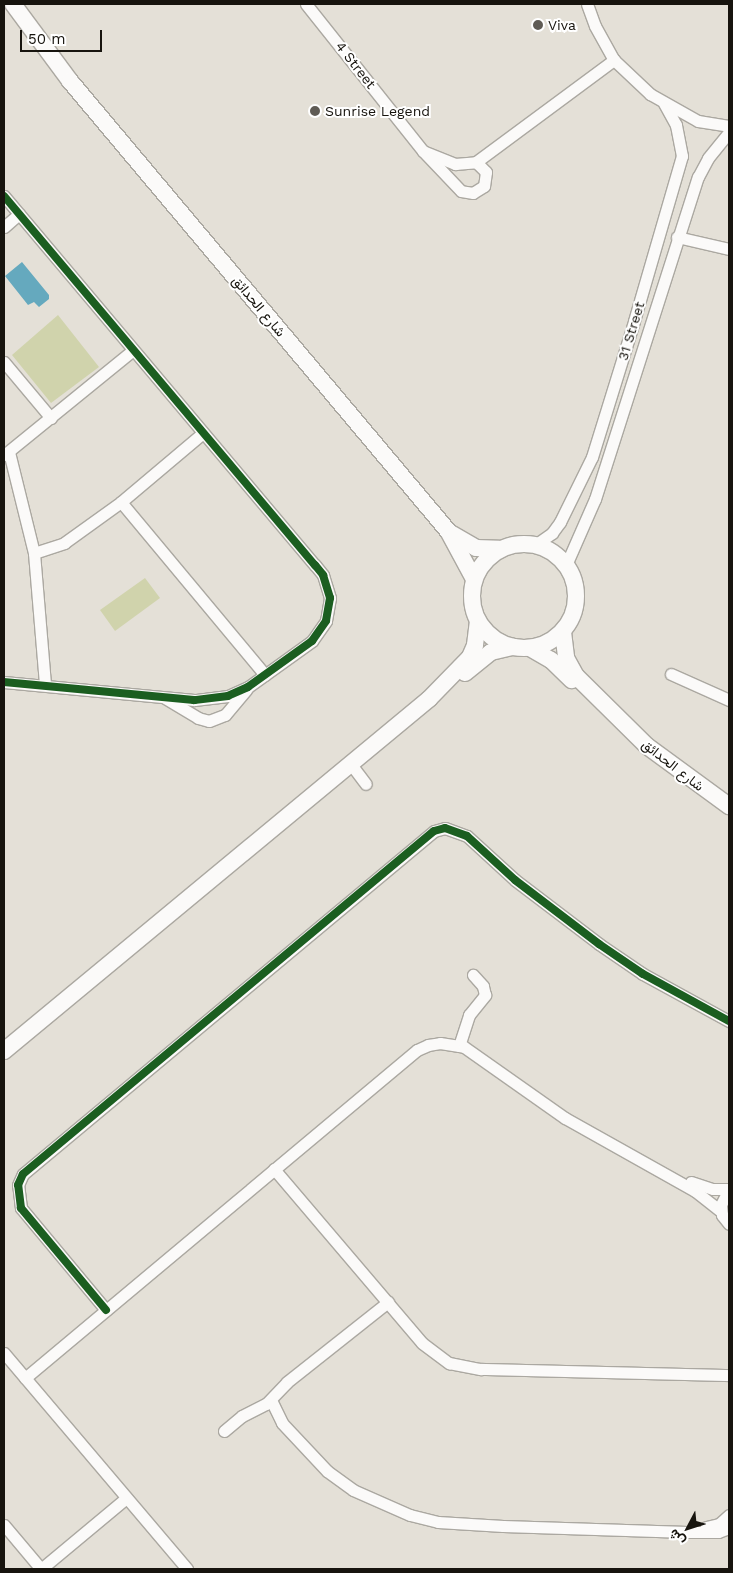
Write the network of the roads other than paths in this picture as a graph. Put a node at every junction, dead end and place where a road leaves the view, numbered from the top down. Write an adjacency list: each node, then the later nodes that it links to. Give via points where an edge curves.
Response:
1 (13, 4): 6 (street, شارع الحدائق)
2 (306, 4): 10 (street, 4 Street)
3 (587, 4): 5 (street)
4 (4, 9): 6 (street, شارع الحدائق, via 60,74)
5 (614, 60): 7 (street); 11 (street)
6 (70, 81): 24 (street, شارع الحدائق)
7 (664, 104): 8 (street, via 698,121); 25 (street, 31 Street, via 676,125 682,156 637,312 592,458 560,522 552,533)
8 (729, 126)
9 (729, 132): 15 (street, 31 Street, via 708,158 698,177)
10 (423, 151): 11 (street, 4 Street, via 455,164); 11 (street, 4 Street, via 456,188 467,193 479,191 486,179 482,166)
11 (476, 162)
12 (4, 196): 13 (street)
13 (19, 214): 14 (street); 17 (street)
14 (4, 227)
15 (677, 236): 16 (street); 28 (street, 31 Street, via 616,436)
16 (729, 249)
17 (133, 350): 20 (street); 21 (street)
18 (4, 362): 19 (street)
19 (10, 376): 20 (street)
20 (51, 418): 22 (street)
21 (203, 433): 23 (street); 34 (street, via 315,565 328,586 330,610 320,632)
22 (6, 453): 27 (street)
23 (121, 502): 27 (street, via 64,543); 34 (street)
24 (448, 531): 26 (street, via 468,545); 29 (street)
25 (535, 545): 26 (street, via 518,544); 28 (street, via 554,553)
26 (499, 550): 29 (street, via 484,562)
27 (34, 553): 37 (street)
28 (566, 565): 31 (street, via 575,583 576,603)
29 (474, 579): 30 (street, via 472,603)
30 (478, 622): 32 (street, via 492,638); 40 (street, via 470,657)
31 (563, 632): 33 (street, via 548,643); 42 (street, via 570,667)
32 (513, 647): 33 (street); 40 (street, via 486,655 437,696)
33 (530, 648): 42 (street, via 551,660 605,713)
34 (265, 674): 38 (street)
35 (671, 674): 41 (street)
36 (4, 682): 37 (street)
37 (45, 685): 39 (street)
38 (248, 687): 39 (street, via 211,699); 39 (street, via 225,715 209,721)
39 (162, 696)
40 (429, 698): 43 (street)
41 (729, 700)
42 (619, 720): 45 (street, شارع الحدائق, via 675,768)
43 (350, 763): 44 (street); 49 (street)
44 (366, 784)
45 (729, 806)
46 (473, 975): 48 (street, via 484,986 485,995 469,1015)
47 (729, 1021): 56 (street, via 643,974 599,944 515,880 467,836 445,828 434,831 23,1174 18,1191 21,1208)
48 (459, 1046): 50 (street, via 440,1043 417,1050); 51 (street, via 572,1123)
49 (4, 1051)
50 (274, 1169): 55 (street); 56 (street)
51 (661, 1172): 52 (street, via 705,1188); 53 (street, via 702,1195)
52 (729, 1189): 53 (street, via 721,1200)
53 (721, 1211): 54 (street)
54 (729, 1224)
55 (388, 1302): 58 (street, via 435,1354 465,1368); 60 (street, via 287,1382)
56 (106, 1310): 59 (street)
57 (4, 1353): 59 (street)
58 (729, 1375)
59 (25, 1378): 62 (street)
60 (271, 1400): 61 (street); 66 (street, via 282,1423 327,1471 353,1490 410,1515 476,1525)
61 (224, 1431)
62 (125, 1499): 67 (street); 68 (street)
63 (729, 1515): 66 (street, via 714,1526)
64 (4, 1525): 67 (street)
65 (729, 1528): 66 (street, via 718,1532)
66 (675, 1529)
67 (41, 1569)
68 (187, 1569)

